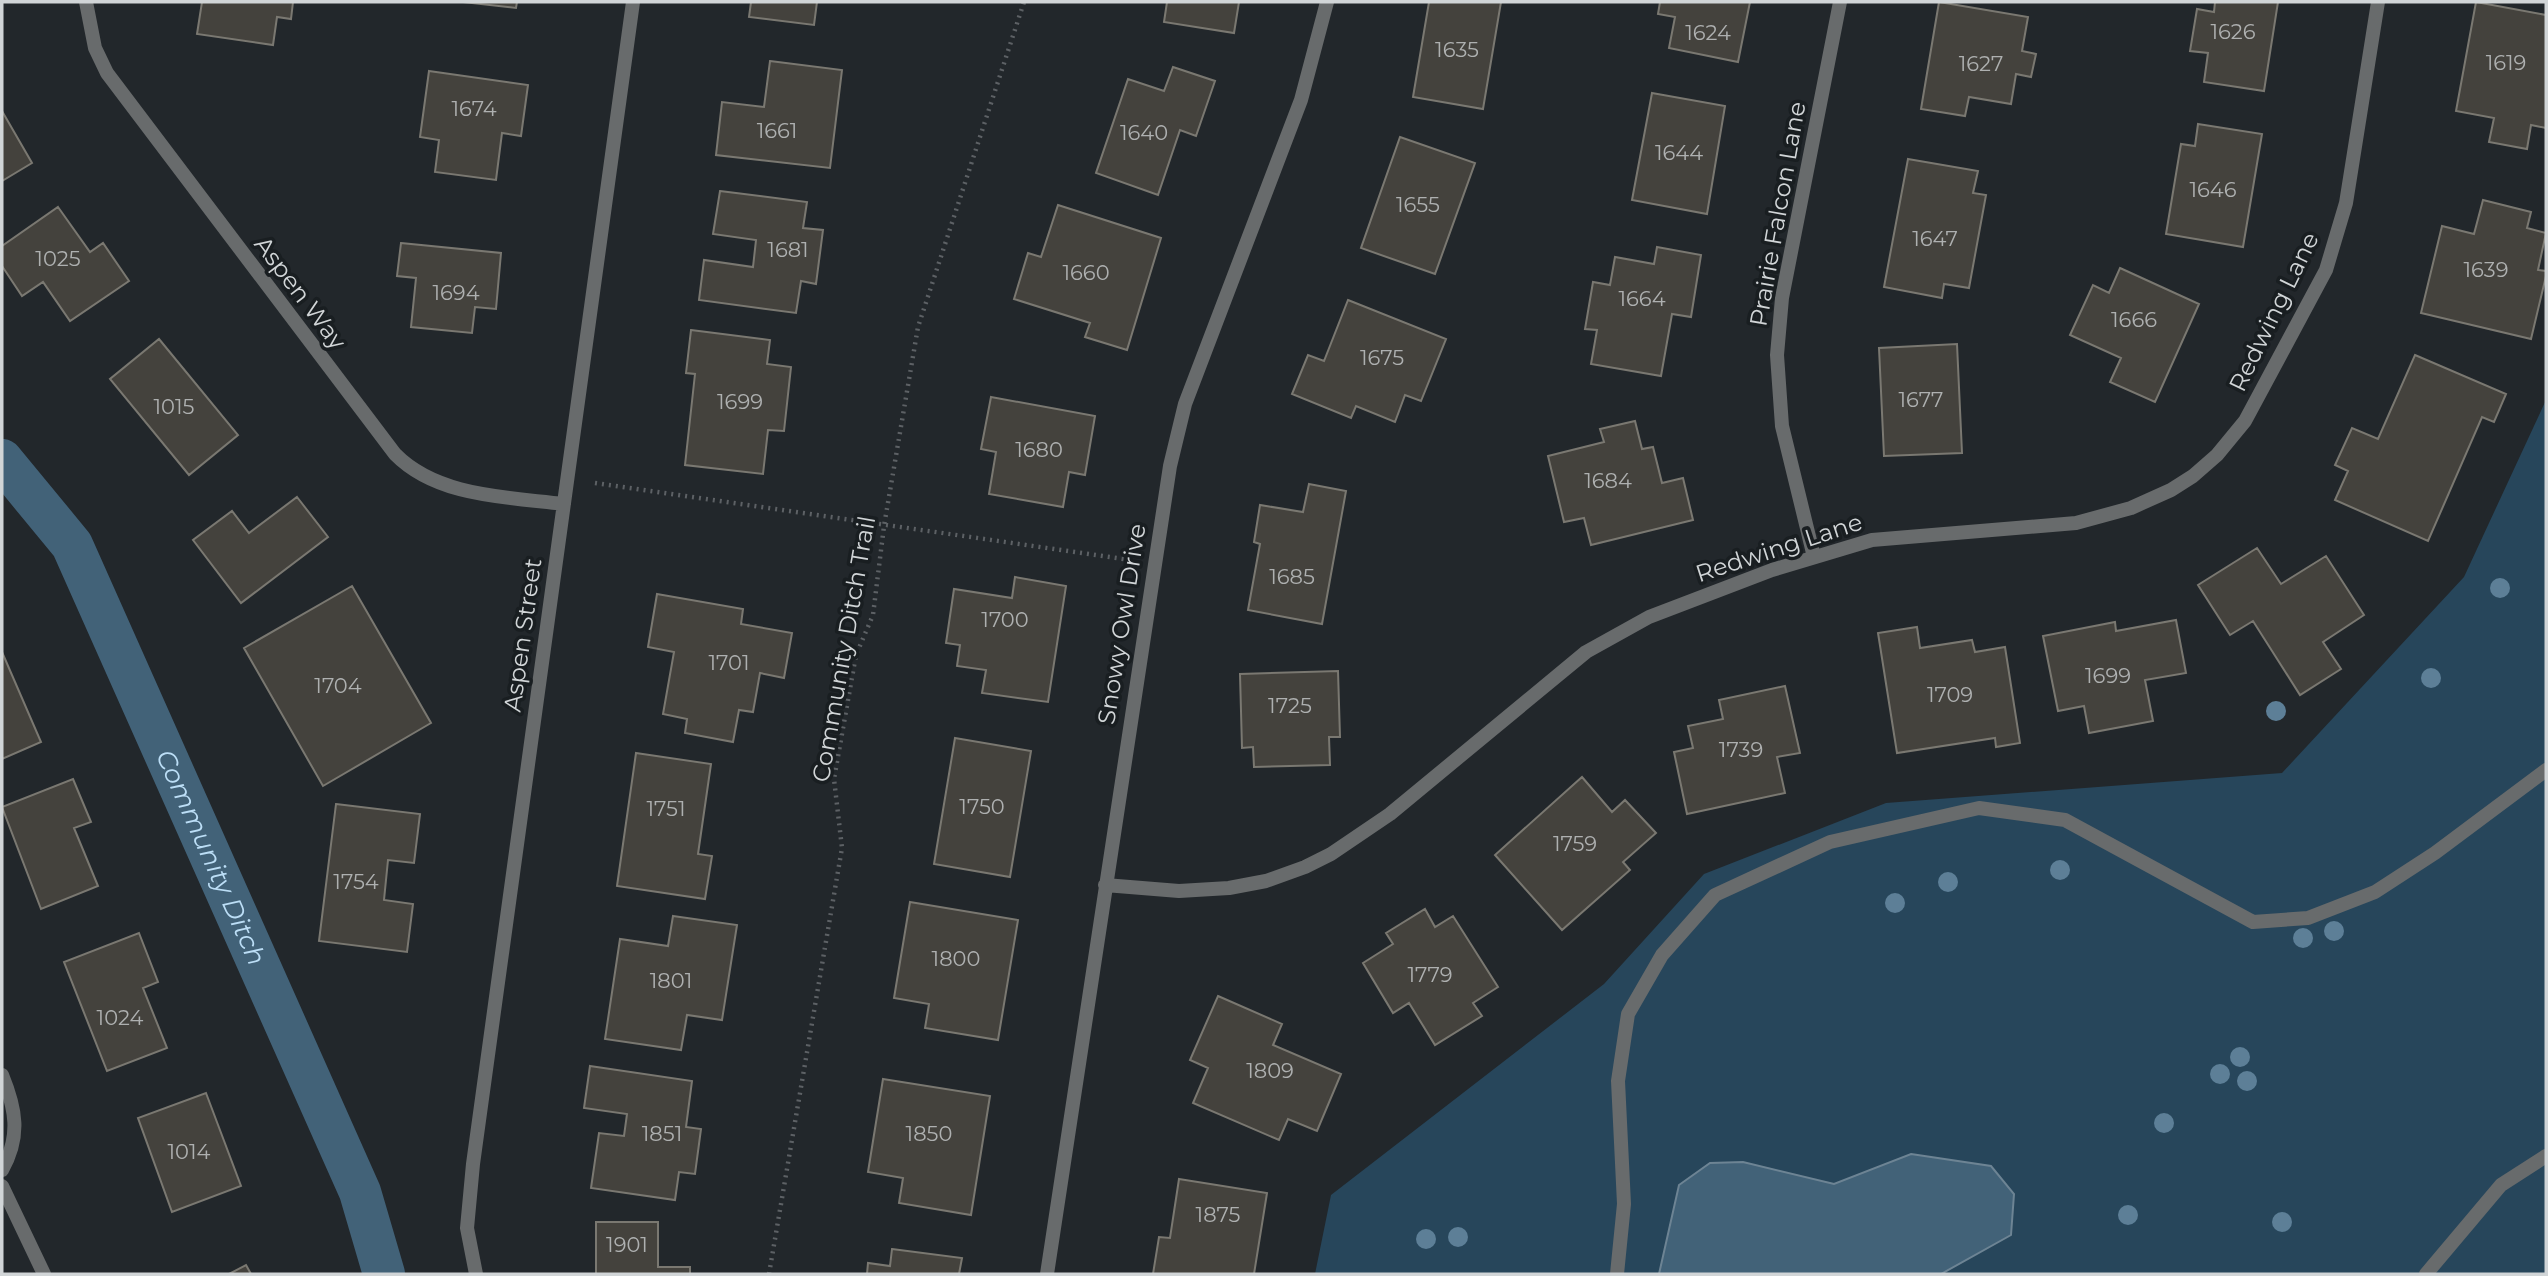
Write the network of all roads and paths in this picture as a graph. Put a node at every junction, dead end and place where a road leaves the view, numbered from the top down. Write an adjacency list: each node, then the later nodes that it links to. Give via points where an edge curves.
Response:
1 (86, 2): 8 (street, Aspen Way, via 95,48 107,73 394,454 427,480)
2 (633, 2): 7 (street, Aspen Street)
3 (1024, 2): 9 (path, Community Ditch Trail, via 918,327)
4 (1327, 2): 11 (street, Snowy Owl Drive, via 1301,100 1185,404)
5 (1840, 2): 10 (street, Prairie Falcon Lane, via 1782,298 1777,355 1782,426)
6 (2378, 2): 10 (street, Redwing Lane, via 2338,237 2326,270 2245,421 2217,455 2171,490 2131,508 2076,523 1872,540)
7 (568, 478): 8 (street, Aspen Street); 9 (path)
8 (564, 504): 19 (street, Aspen Street, via 473,1164 467,1228)
9 (884, 526): 11 (path); 20 (path, Community Ditch Trail, via 873,615 856,655 834,779 842,849)
10 (1814, 557): 13 (street, Redwing Lane, via 1649,617 1586,652 1390,814 1305,867 1229,888 1179,891)
11 (1155, 564): 13 (street, Snowy Owl Drive)
12 (2546, 770): 22 (street, via 2435,853 2375,891 2308,918 2253,922 2065,820 1979,808 1830,842 1715,895 1662,955 1628,1014 1618,1081 1624,1204)
13 (1105, 885): 21 (street, Snowy Owl Drive)
14 (2, 1074): 16 (street, via 14,1104 16,1129)
15 (2546, 1156): 23 (street, via 2501,1185)
16 (2, 1170)
17 (2, 1186): 18 (street)
18 (44, 1274)
19 (476, 1274)
20 (769, 1274)
21 (1047, 1274)
22 (1616, 1274)
23 (2426, 1274)

